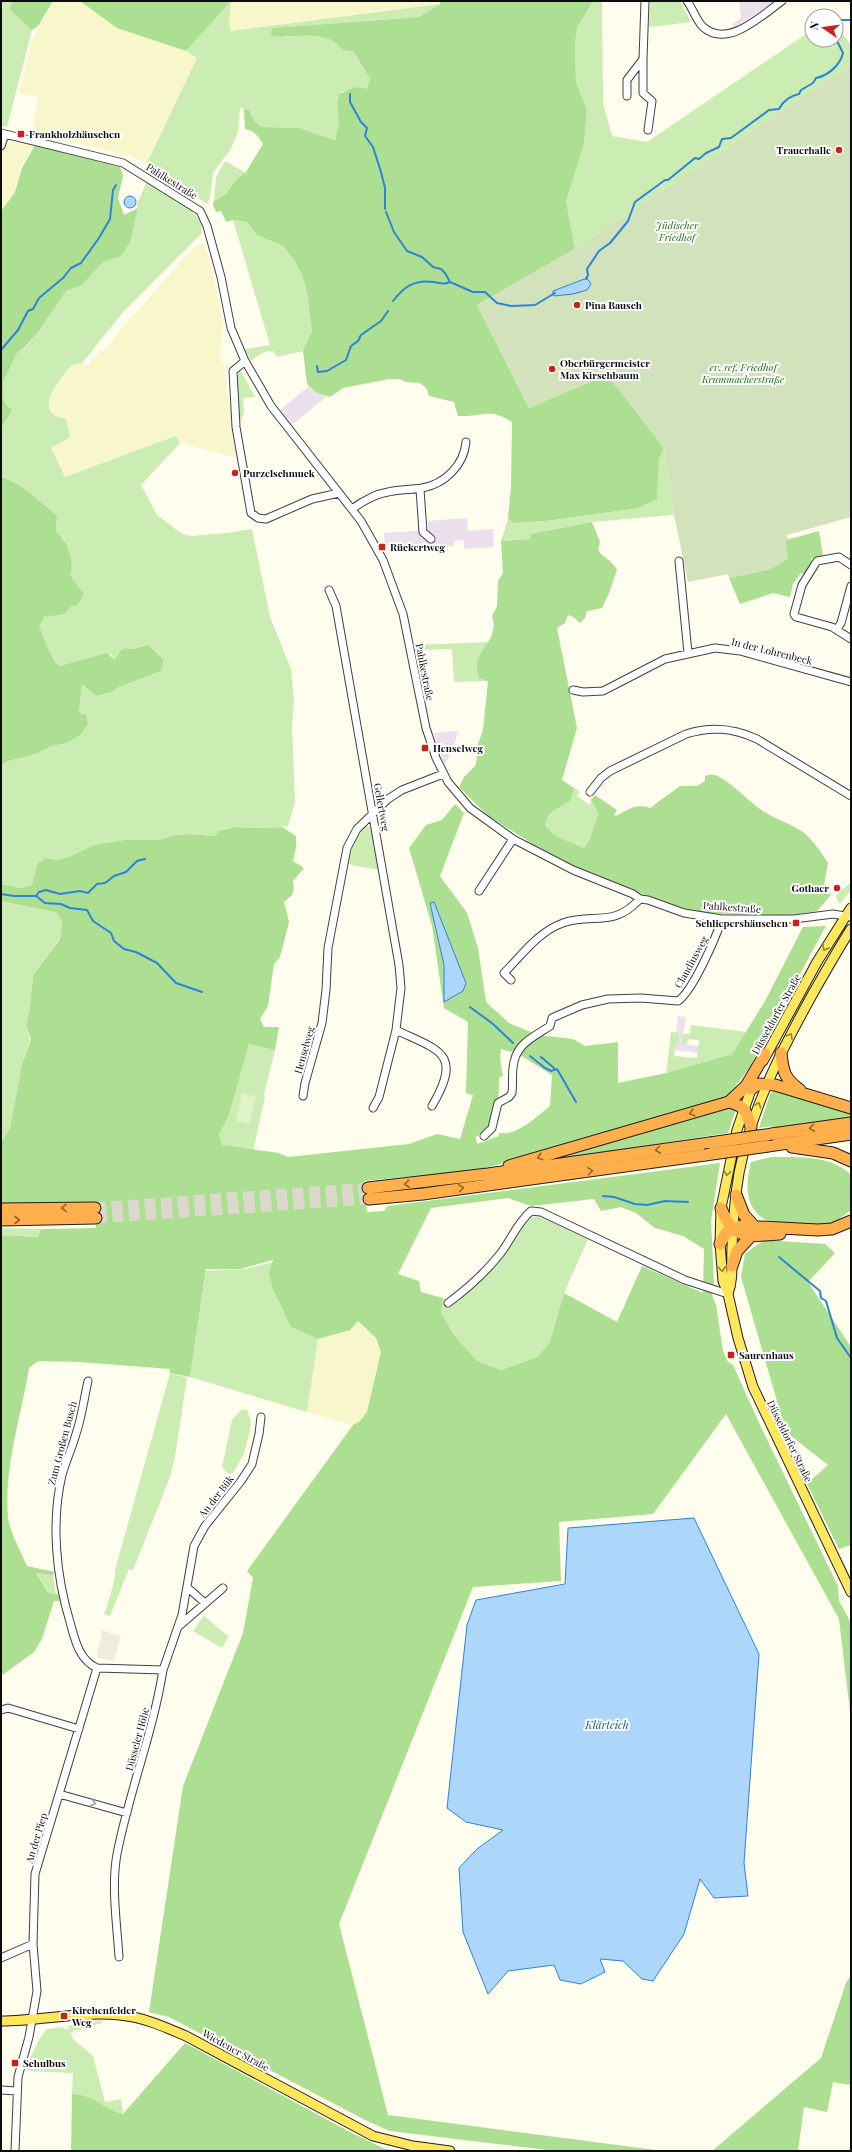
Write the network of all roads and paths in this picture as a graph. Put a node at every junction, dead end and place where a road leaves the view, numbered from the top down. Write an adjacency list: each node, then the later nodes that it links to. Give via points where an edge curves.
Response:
1 (644, 1): 4 (street)
2 (687, 1): 3 (street, via 704,28 724,35 741,29)
3 (782, 1)
4 (643, 58): 5 (street, via 627,80); 6 (street, via 643,93 652,101)
5 (627, 96)
6 (648, 130)
7 (3, 134): 8 (street, Pahlkestraße); 9 (street, Pahlkestraße, via 123,163 198,209 207,226 231,328)
8 (1, 146)
9 (245, 361): 12 (street, Pahlkestraße, via 281,421); 12 (street, via 232,372 236,427 251,513 258,518 266,518 312,500)
10 (466, 442): 11 (street, via 463,456 453,472 437,484)
11 (420, 489): 13 (street, via 387,492 369,498); 14 (street, via 423,532)
12 (339, 493): 13 (street, Pahlkestraße)
13 (352, 509): 24 (street, Pahlkestraße, via 376,546 394,585 403,614 426,728)
14 (431, 539)
15 (679, 561): 21 (street)
16 (850, 562): 19 (street, via 839,557 817,560 802,585 794,614 796,617)
17 (851, 586): 19 (street, via 842,623)
18 (329, 590): 27 (street, Gellertweg, via 336,606)
19 (837, 630): 20 (street)
20 (851, 639)
21 (688, 653): 22 (street, In der Lohrenbeck, via 715,648 740,651); 23 (street, In der Lohrenbeck, via 650,666 603,691)
22 (851, 682)
23 (573, 690)
24 (443, 774): 27 (street, Henselweg, via 402,790); 28 (street, Pahlkestraße, via 470,808)
25 (590, 792): 26 (street, via 610,771 686,734 720,728 743,732 757,738)
26 (851, 796)
27 (373, 812): 35 (street, Gellertweg, via 399,965 401,988); 41 (street, Henselweg, via 357,829 345,854 328,948 323,1016 305,1083)
28 (512, 839): 29 (street); 30 (street, Pahlkestraße, via 558,863)
29 (479, 891)
30 (640, 899): 32 (street, Pahlkestraße, via 684,913); 34 (street, via 627,911 613,917 602,920 576,920 553,928 504,973)
31 (849, 913): 32 (street, Pahlkestraße, via 794,919); 37 (main road, Düsseldorfer Straße, one-way to 37)
32 (722, 919): 50 (street, Claudiusweg, via 709,953 680,999 674,1002 623,998 582,1005 552,1018 550,1026 524,1042 515,1056 511,1094 499,1102 492,1128)
33 (851, 929): 36 (main road, Düsseldorfer Straße, one-way to 33)
34 (511, 980)
35 (396, 1030): 43 (street, via 438,1051 446,1058 441,1091); 44 (street, Gellertweg, via 379,1097)
36 (780, 1053): 38 (main road, Düsseldorfer Straße); 40 (highway, via 783,1073)
37 (765, 1054): 39 (main road, Düsseldorfer Straße); 42 (highway, via 746,1086)
38 (766, 1083): 39 (highway); 40 (highway); 48 (main road, Düsseldorfer Straße, one-way to 38)
39 (750, 1089): 45 (main road, Düsseldorfer Straße)
40 (807, 1095): 46 (highway)
41 (304, 1096)
42 (729, 1102): 45 (highway); 53 (highway, one-way to 53)
43 (432, 1106)
44 (373, 1108)
45 (743, 1108): 48 (highway, via 747,1112); 55 (main road, Düsseldorfer Straße, one-way to 55, via 731,1152)
46 (851, 1108)
47 (851, 1122): 53 (highway, one-way to 53, bridge)
48 (751, 1127): 54 (main road, Düsseldorfer Straße)
49 (851, 1134): 51 (highway)
50 (484, 1136)
51 (772, 1145): 52 (highway, via 833,1153); 53 (highway, one-way to 51, bridge, via 368,1194 438,1192)
52 (851, 1161)
53 (488, 1174)
54 (736, 1195): 59 (main road, Düsseldorfer Straße); 61 (highway)
55 (721, 1208): 59 (highway, via 726,1223); 62 (main road, Düsseldorfer Straße)
56 (1, 1209): 57 (highway, one-way to 56, via 95,1213)
57 (1, 1220)
58 (851, 1221): 61 (highway, via 832,1229)
59 (733, 1228): 61 (highway, via 740,1234); 62 (highway, via 726,1232); 63 (main road, Düsseldorfer Straße)
60 (851, 1230): 61 (highway, via 837,1236 819,1237)
61 (752, 1231): 63 (highway, via 737,1251)
62 (720, 1244): 64 (main road, Düsseldorfer Straße, one-way to 64, via 723,1281)
63 (732, 1266): 64 (main road, Düsseldorfer Straße, via 732,1281)
64 (728, 1294): 65 (street, via 684,1280 541,1212 531,1211 524,1217 500,1254 466,1290); 70 (main road, Düsseldorfer Straße, via 753,1387)
65 (448, 1303)
66 (88, 1381): 73 (street, Zum Großen Busch, via 81,1418 62,1475 56,1529 65,1607 81,1653)
67 (261, 1417): 68 (street, An der Bük, via 252,1464 205,1526 194,1546)
68 (188, 1588): 71 (street); 72 (street, An der Bük)
69 (223, 1588): 71 (street, An der Bük)
70 (851, 1592)
71 (205, 1603): 72 (street, An der Bük)
72 (179, 1626): 74 (street, An der Bük)
73 (97, 1668): 74 (street); 76 (street, An der Piep)
74 (163, 1670): 78 (street, Düsseler Höhe, via 156,1708)
75 (1, 1710): 76 (street, via 8,1708)
76 (79, 1729): 77 (street, An der Piep)
77 (59, 1794): 78 (street, one-way to 78); 79 (street, An der Piep, via 35,1874)
78 (127, 1813): 80 (street, Düsseler Höhe, via 116,1870)
79 (33, 1944): 81 (street); 82 (street, An der Piep, via 37,1991)
80 (119, 1957)
81 (1, 1958)
82 (33, 2020): 83 (main road, Wiedener Straße); 85 (street, via 20,2065); 87 (main road, Wiedener Straße, via 110,2014 156,2023 186,2036 373,2136 413,2146)
83 (1, 2021)
84 (1, 2090): 85 (street)
85 (18, 2091): 86 (street)
86 (15, 2151)
87 (450, 2151)

